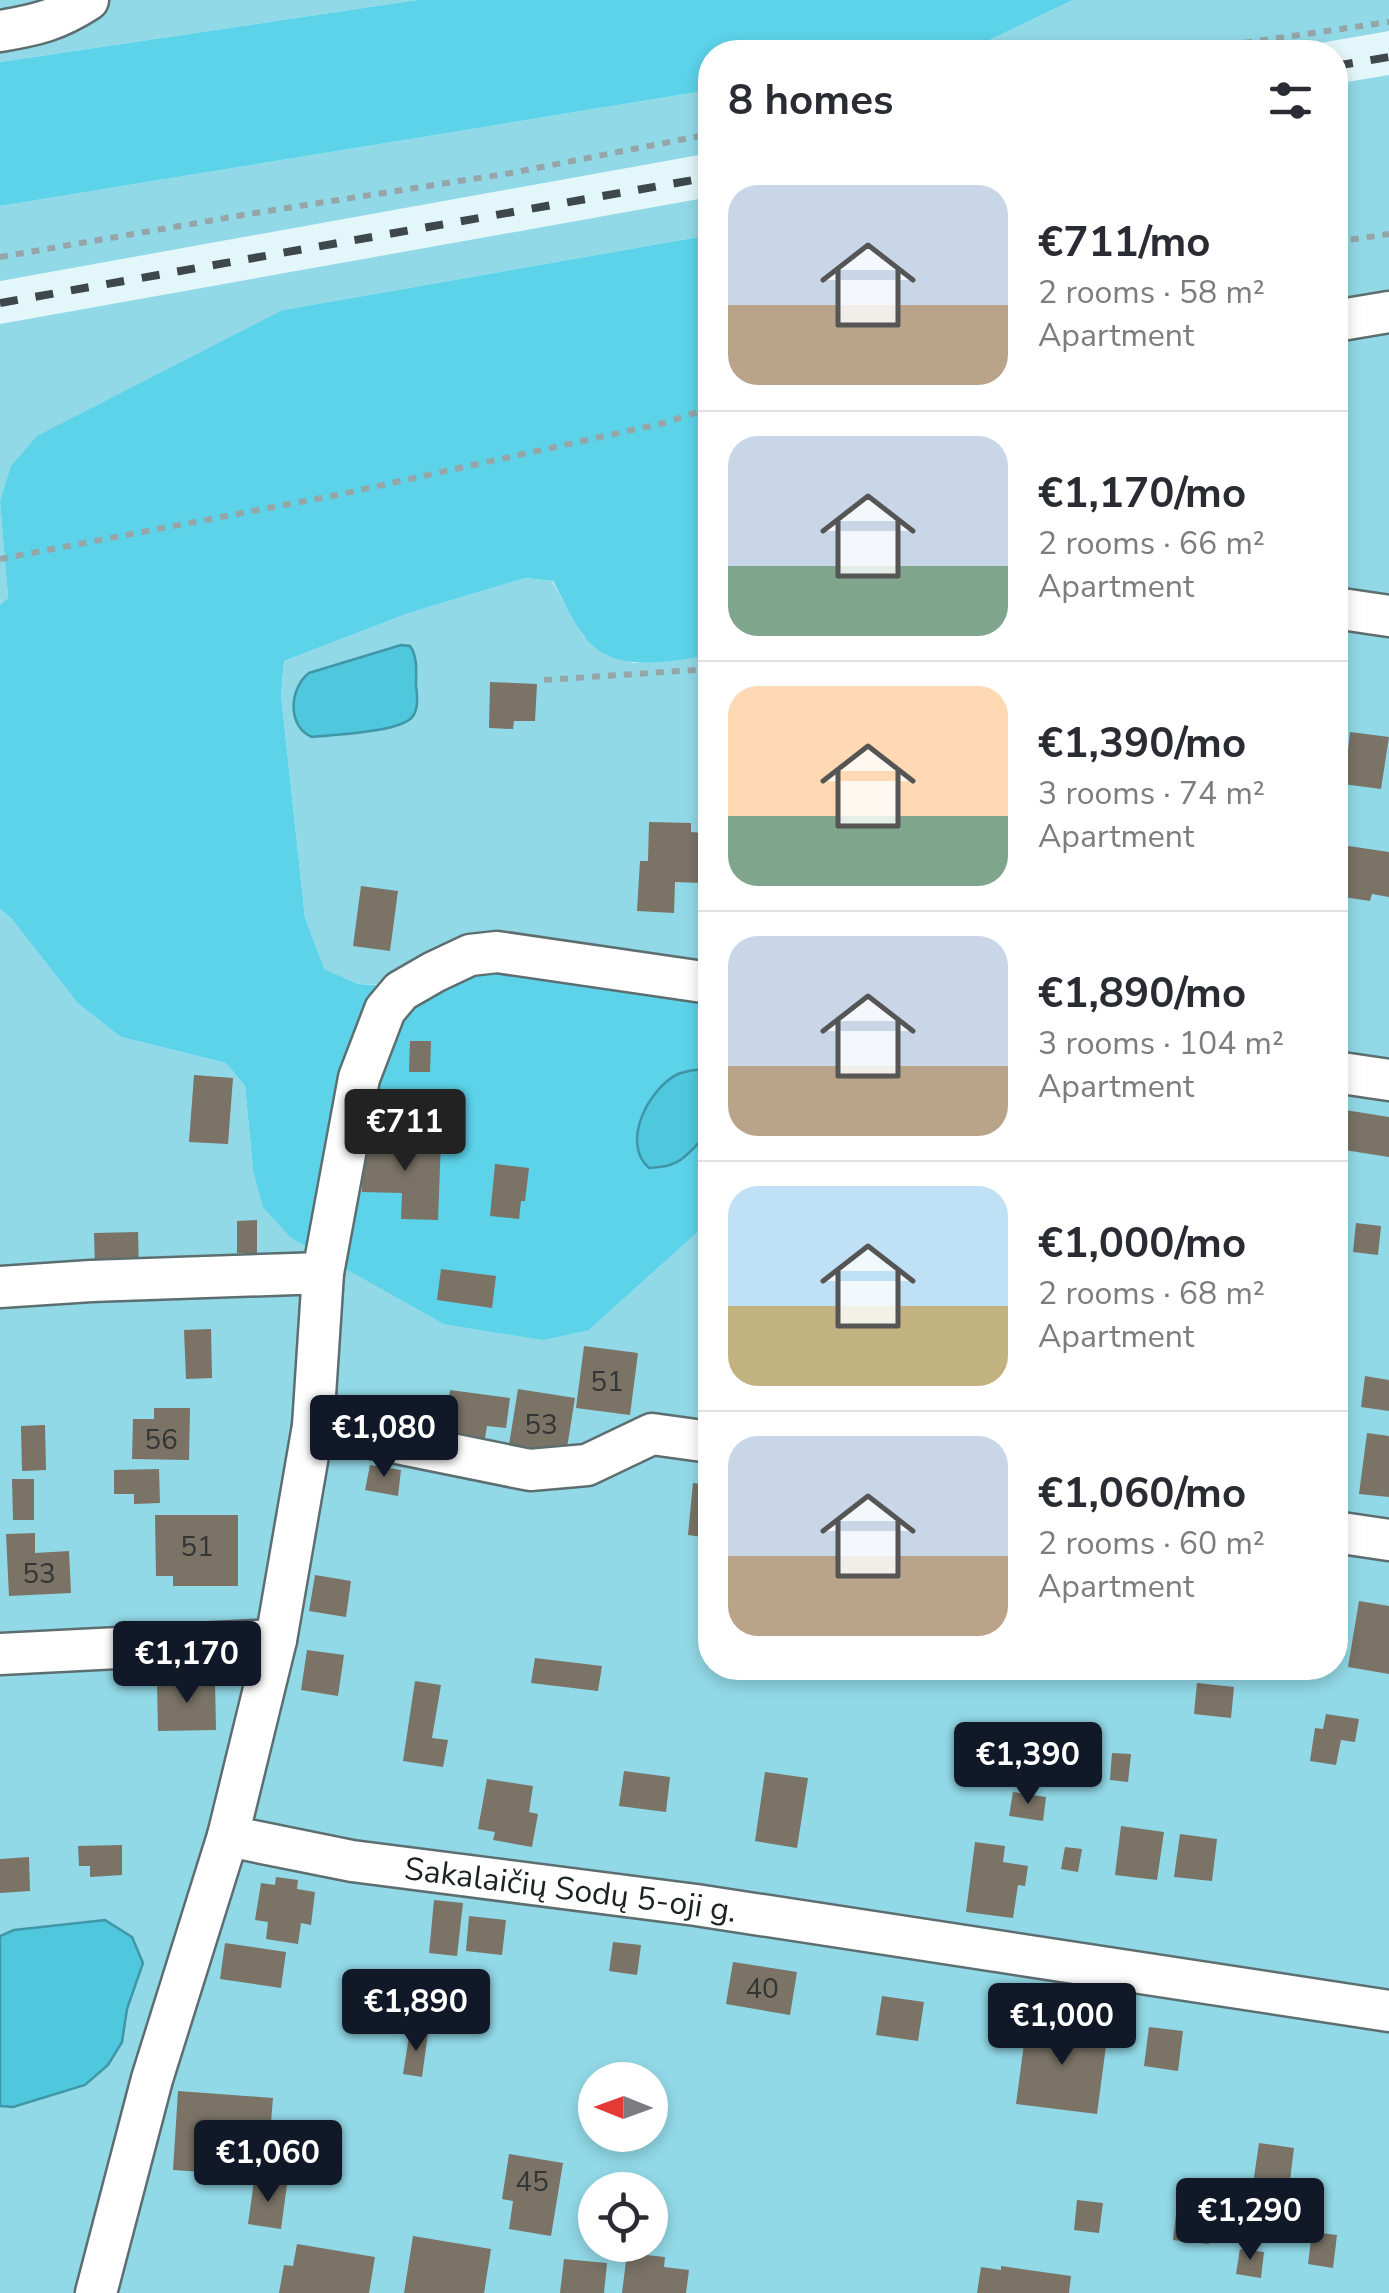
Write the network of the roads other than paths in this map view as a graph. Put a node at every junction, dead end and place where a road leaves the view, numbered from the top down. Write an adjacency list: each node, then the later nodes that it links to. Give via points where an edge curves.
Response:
1 (88, 0): 2 (street, via 62,17)
2 (0, 31)
3 (1389, 312): 4 (street)
4 (1348, 319)
5 (1348, 610): 6 (street)
6 (1389, 616)
7 (698, 981): 10 (street, via 497,952 470,955 401,991 385,1010 359,1078)
8 (1348, 1074): 9 (street)
9 (1389, 1080)
10 (323, 1273): 11 (street); 12 (street)
11 (0, 1288)
12 (313, 1426): 13 (street, via 530,1470 587,1464 652,1434); 16 (street)
13 (698, 1440)
14 (1348, 1534): 15 (street)
15 (1389, 1540)
16 (276, 1640): 17 (street); 18 (street)
17 (0, 1654)
18 (228, 1836): 19 (street, Sakalaičių Sodų 5-oji g., via 352,1861 696,1905); 20 (street, via 152,2080)
19 (1389, 2010)
20 (96, 2293)

